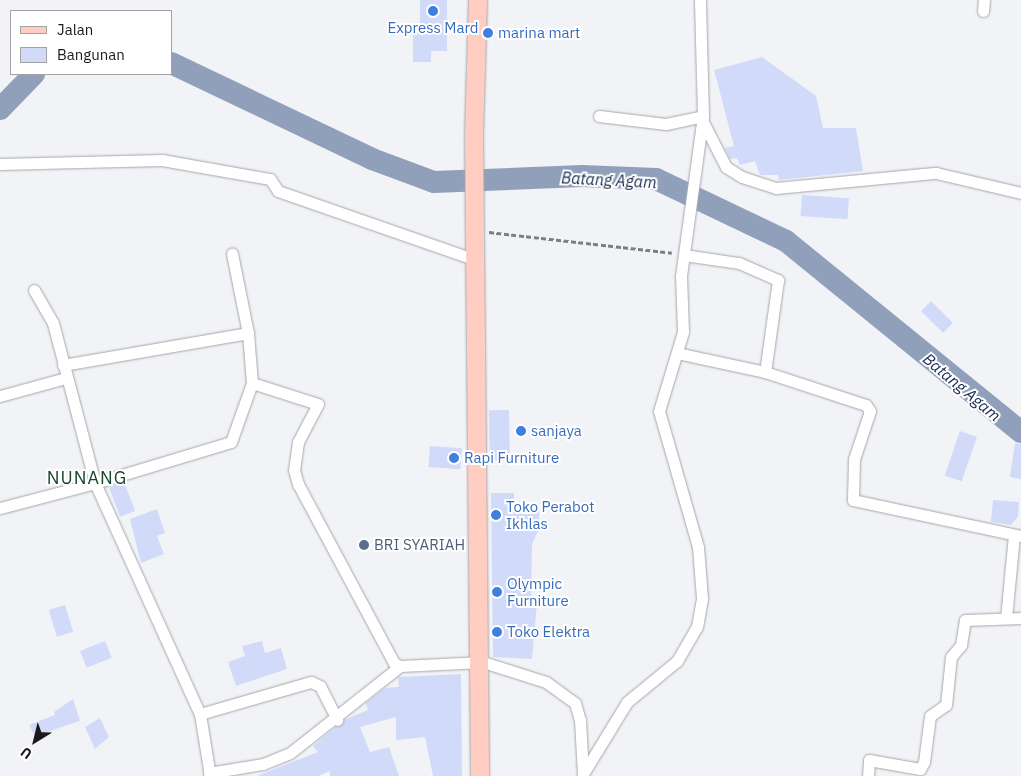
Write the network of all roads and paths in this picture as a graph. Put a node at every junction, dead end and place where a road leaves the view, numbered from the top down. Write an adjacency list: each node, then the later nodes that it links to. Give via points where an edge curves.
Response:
1 (478, 0): 7 (main road, via 474,134)
2 (700, 0): 4 (street)
3 (599, 116): 4 (street, via 666,124)
4 (702, 118): 6 (street, via 726,167 742,177 776,188 936,173); 9 (street)
5 (0, 164): 10 (street, via 162,160 270,178 278,191)
6 (1021, 193)
7 (476, 225): 9 (path); 10 (main road)
8 (232, 254): 12 (street)
9 (684, 255): 13 (street, via 683,332); 15 (street, via 739,263 778,280)
10 (476, 260): 24 (main road)
11 (34, 290): 14 (street, via 53,322)
12 (248, 334): 14 (street); 17 (street)
13 (677, 353): 15 (street); 29 (street, via 659,411 698,547 702,598 697,627 677,661 621,710)
14 (63, 365): 16 (street)
15 (765, 372): 21 (street, via 866,405 870,411 854,459 853,500)
16 (66, 378): 18 (street); 19 (street)
17 (252, 383): 19 (street, via 231,442); 25 (street, via 318,404 298,442 294,470 298,484 394,663)
18 (0, 396)
19 (95, 483): 20 (street); 26 (street)
20 (0, 508)
21 (1018, 536): 22 (street)
22 (1006, 618): 23 (street); 31 (street, via 965,620 961,645 951,657 946,705 930,716 920,768 869,760)
23 (1021, 618)
24 (483, 662): 25 (street); 29 (street, via 546,682 574,703 580,720); 30 (main road)
25 (400, 666): 27 (street)
26 (200, 714): 27 (street, via 311,682 320,686); 28 (street)
27 (337, 720): 28 (street, via 290,753 263,764)
28 (210, 774)
29 (583, 775)
30 (480, 776)
31 (868, 776)

